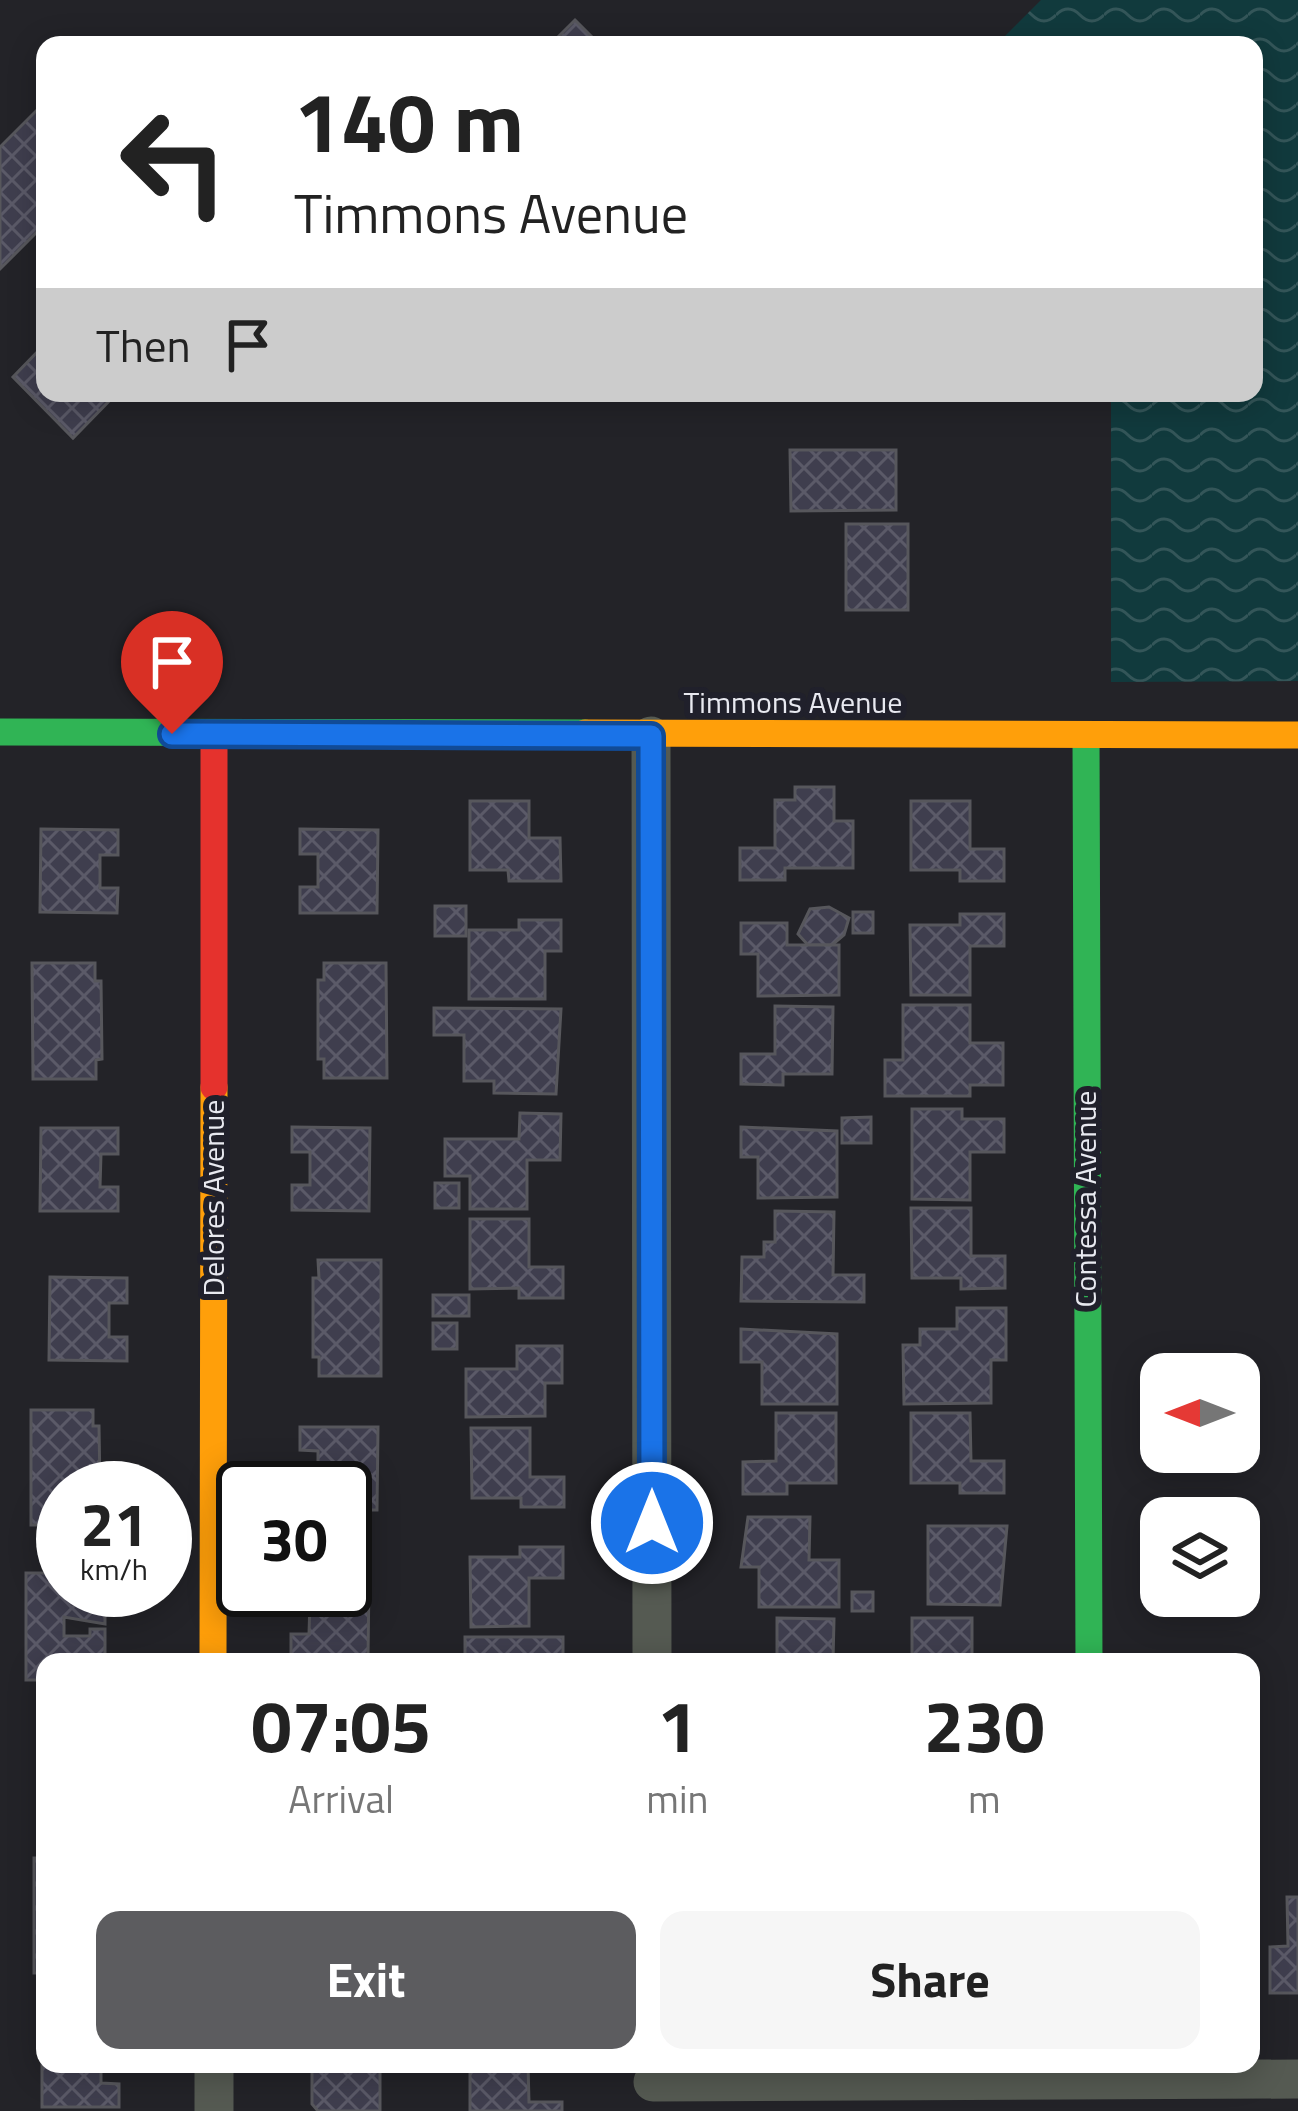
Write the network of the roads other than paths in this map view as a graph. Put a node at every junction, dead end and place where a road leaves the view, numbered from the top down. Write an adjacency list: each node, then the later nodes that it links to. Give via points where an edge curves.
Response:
1 (0, 732): 2 (street, Timmons Avenue)
2 (214, 734): 4 (street, Timmons Avenue); 6 (street, Delores Avenue)
3 (1298, 735): 5 (street, Timmons Avenue)
4 (651, 736): 5 (street, Timmons Avenue); 7 (street)
5 (1086, 736): 8 (street, Contessa Avenue)
6 (213, 1653)
7 (652, 1653)
8 (1089, 1653)
9 (214, 2073): 13 (street)
10 (1298, 2079): 11 (street)
11 (1093, 2085): 12 (street)
12 (653, 2086)
13 (214, 2111)

